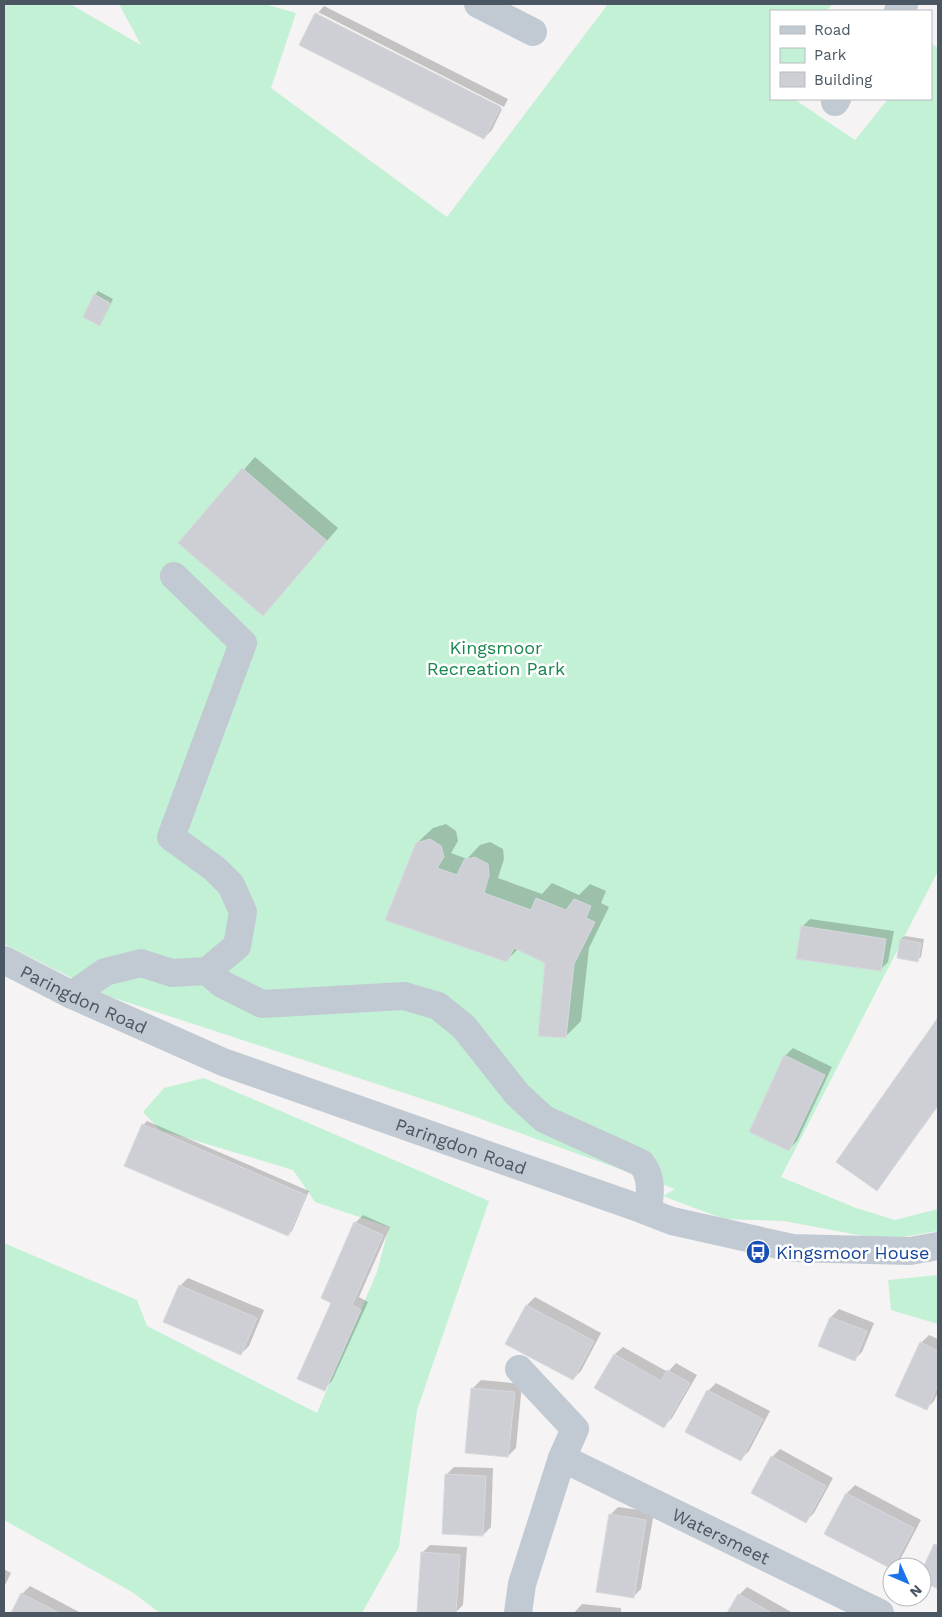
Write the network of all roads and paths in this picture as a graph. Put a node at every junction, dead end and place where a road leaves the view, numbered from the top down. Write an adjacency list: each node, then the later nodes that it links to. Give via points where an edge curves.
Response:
1 (478, 4): 2 (street)
2 (534, 32)
3 (174, 576): 5 (street, via 243,643 170,837 215,869 231,885 243,912 237,946)
4 (4, 960): 6 (street, Paringdon Road)
5 (208, 971): 6 (street, via 172,973 142,963 105,972); 7 (street, via 222,984 262,1004 404,996 438,1006 464,1027 518,1094 544,1119 641,1163 651,1186)
6 (72, 995): 7 (street, Paringdon Road, via 223,1062)
7 (648, 1212): 8 (street, Paringdon Road, via 672,1221 792,1248 910,1250)
8 (938, 1246)
9 (519, 1369): 10 (street, via 575,1429)
10 (562, 1458): 11 (street, via 522,1584); 12 (street, Watersmeet)
11 (518, 1613)
12 (880, 1613)

